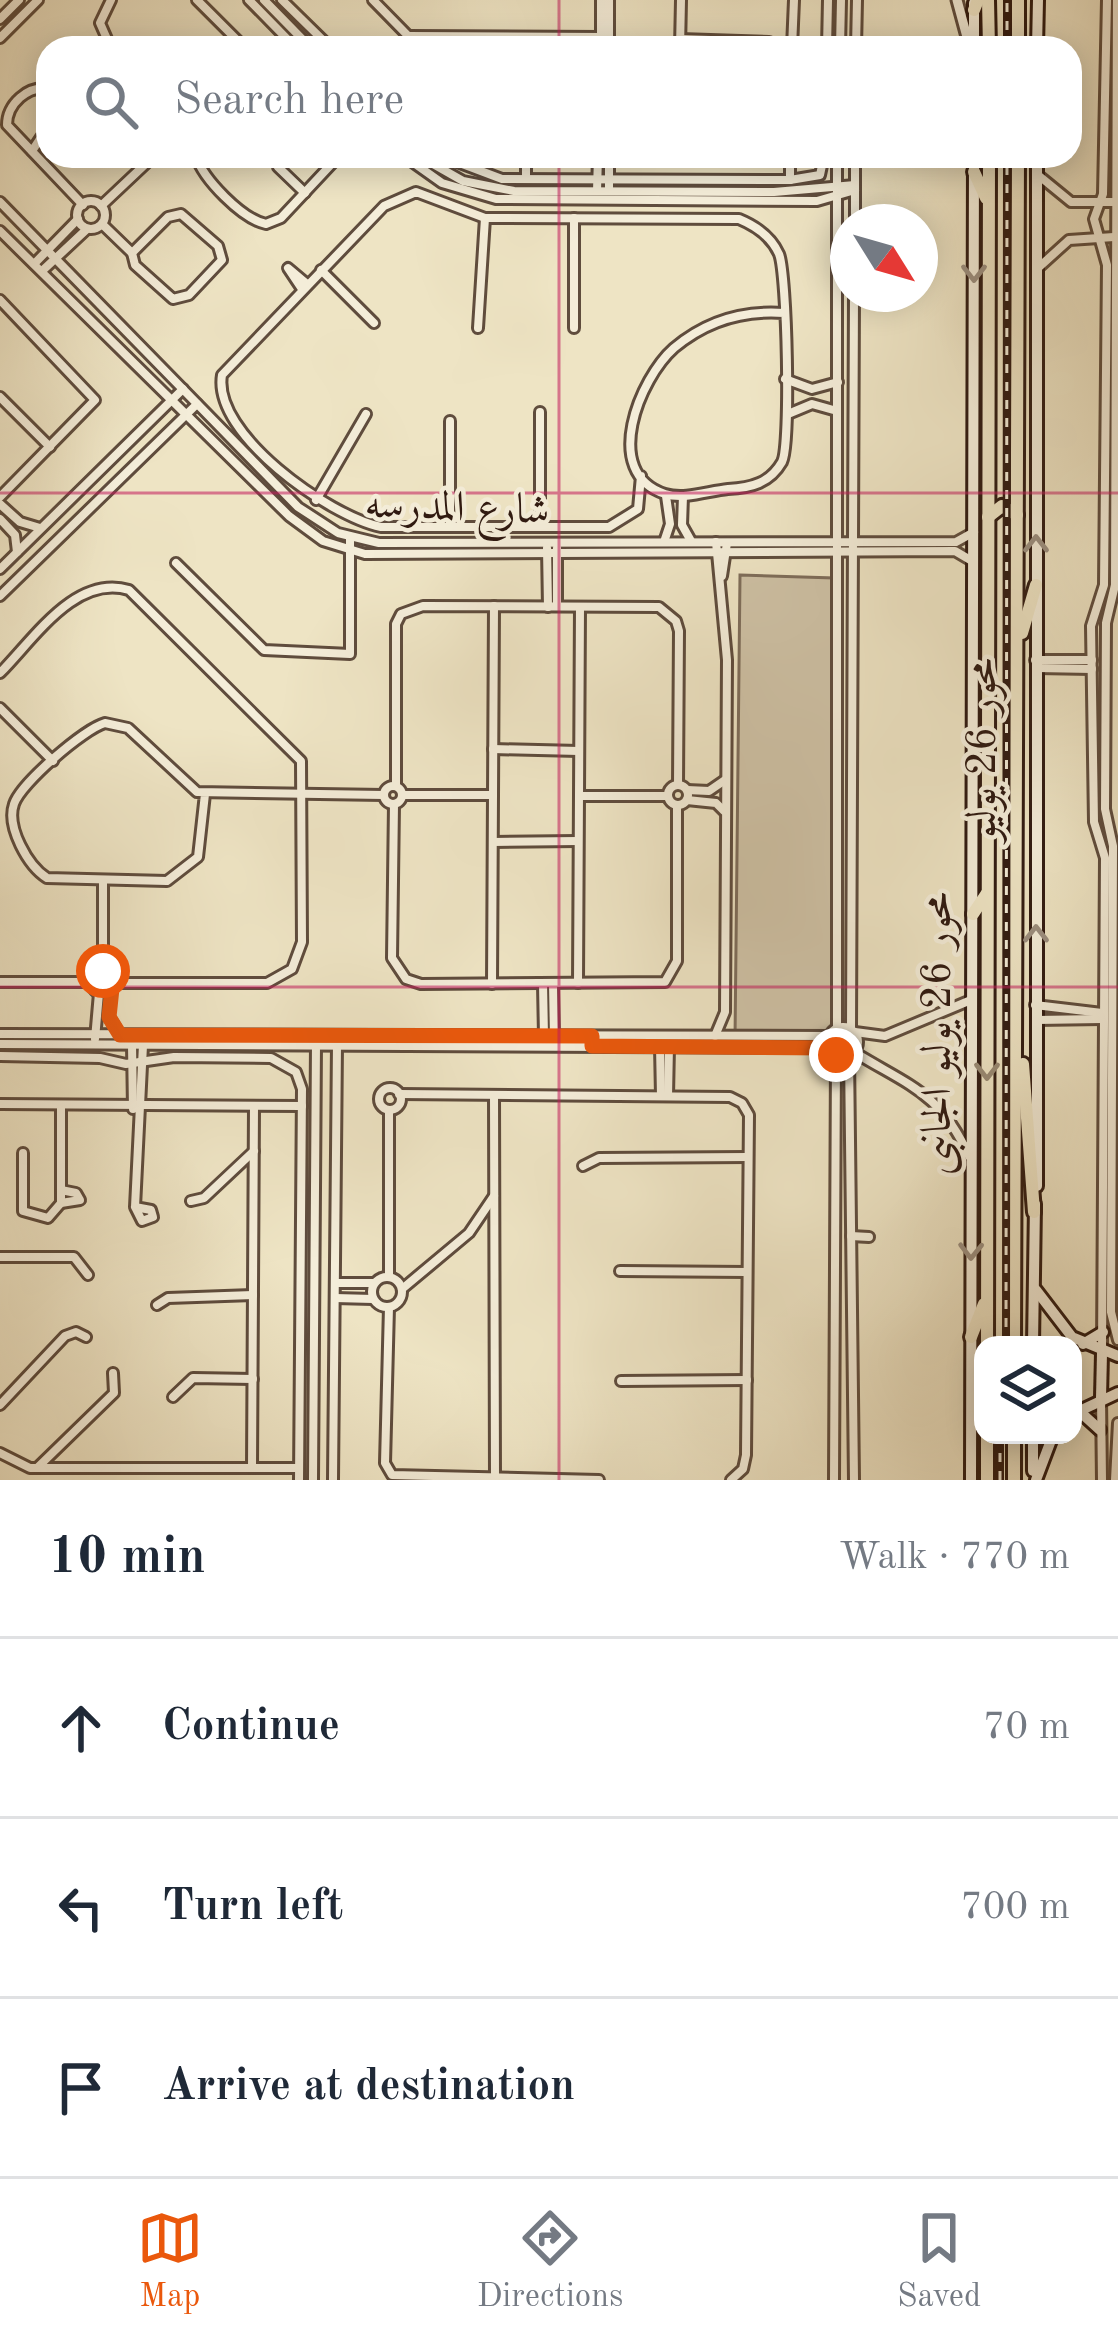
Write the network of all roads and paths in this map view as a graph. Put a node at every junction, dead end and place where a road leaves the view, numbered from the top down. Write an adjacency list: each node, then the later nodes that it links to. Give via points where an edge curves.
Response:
1 (19, 0): 22 (street)
2 (38, 0): 41 (street)
3 (111, 0): 23 (street, via 100,23)
4 (197, 0): 24 (street)
5 (249, 0): 25 (street)
6 (282, 0): 27 (street)
7 (373, 0): 28 (street)
8 (605, 0): 29 (street); 30 (street)
9 (681, 0): 31 (street)
10 (794, 0): 32 (street)
11 (828, 0): 33 (street)
12 (841, 0): 34 (street)
13 (857, 0): 35 (street)
14 (957, 0): 36 (street)
15 (988, 0): 38 (highway)
16 (1018, 0): 39 (highway)
17 (1038, 0): 40 (main road)
18 (1107, 0): 44 (street)
19 (1117, 0): 43 (street)
20 (265, 1): 26 (street)
21 (975, 4): 37 (main road)
22 (0, 19)
23 (106, 36)
24 (233, 36)
25 (288, 36)
26 (291, 36)
27 (319, 36)
28 (408, 36)
29 (601, 36)
30 (605, 36)
31 (680, 36)
32 (790, 36)
33 (827, 36)
34 (840, 36)
35 (856, 36)
36 (968, 36)
37 (973, 36)
38 (989, 36)
39 (1018, 36)
40 (1037, 36)
41 (0, 38)
42 (36, 90): 46 (street, via 7,114 9,129)
43 (1116, 131): 44 (street); 80 (street)
44 (1104, 132): 78 (street)
45 (36, 146): 46 (street)
46 (32, 152): 47 (street)
47 (36, 156)
48 (47, 168): 82 (street)
49 (141, 168): 84 (street)
50 (202, 168): 77 (street, via 260,224 276,221)
51 (279, 168): 77 (street)
52 (328, 168): 77 (street)
53 (421, 168): 76 (street, via 496,199 817,201)
54 (439, 168): 74 (street, via 488,188)
55 (464, 168): 69 (street)
56 (526, 168): 69 (street)
57 (598, 168): 70 (street)
58 (609, 168): 71 (street)
59 (790, 168): 72 (street)
60 (821, 168): 72 (street)
61 (836, 168): 76 (street)
62 (855, 168): 73 (street)
63 (974, 168): 67 (main road, محور 26 يوليو الجانبى)
64 (989, 168): 83 (highway, محور 26 يوليو)
65 (1018, 168): 118 (highway, محور 26 يوليو)
66 (1037, 168): 68 (main road)
67 (974, 172): 83 (highway); 134 (main road, محور 26 يوليو الجانبى, one-way to 134)
68 (1037, 174): 78 (street, via 1066,200); 97 (main road)
69 (526, 179): 70 (street)
70 (598, 179): 71 (street); 74 (street)
71 (609, 180): 72 (street); 75 (street)
72 (790, 181)
73 (855, 188): 76 (street); 81 (street)
74 (597, 191): 75 (street)
75 (609, 191): 76 (street)
76 (836, 191): 106 (street)
77 (305, 194)
78 (1100, 201): 80 (street); 92 (street, via 1094,219)
79 (0, 202): 93 (street, شارع المدرسه)
80 (1115, 202): 91 (street)
81 (855, 204)
82 (83, 205): 84 (street); 85 (street)
83 (989, 205): 119 (highway, محور 26 يوليو)
84 (101, 206): 88 (street)
85 (78, 218): 89 (street); 93 (street)
86 (485, 218): 87 (street); 98 (street, via 428,194 404,194); 103 (street)
87 (574, 218): 101 (street, via 749,223 780,256); 104 (street)
88 (102, 224): 89 (street); 94 (street)
89 (88, 229): 95 (street)
90 (0, 231): 96 (street, شارع المدرسه)
91 (1114, 237): 92 (street); 136 (street)
92 (1102, 239): 97 (street, via 1069,240); 136 (street)
93 (46, 250): 95 (street, شارع المدرسه); 96 (street)
94 (132, 254): 94 (street, via 181,214 226,260 189,295 172,299)
95 (56, 259): 96 (street); 107 (street, شارع المدرسه)
96 (37, 267): 109 (street, شارع المدرسه)
97 (1037, 269): 151 (main road, one-way to 97)
98 (321, 270): 102 (street); 125 (street, via 227,364 220,387 232,420)
99 (0, 300): 117 (street, via 95,398)
100 (854, 312): 141 (street)
101 (784, 313): 105 (street); 121 (street, via 716,322 657,366 631,430)
102 (374, 323)
103 (478, 328)
104 (574, 328)
105 (785, 379): 106 (street, via 812,389); 115 (street)
106 (838, 382): 111 (street)
107 (183, 389): 109 (street); 110 (street, شارع المدرسه)
108 (0, 397): 117 (street)
109 (171, 401): 114 (street, شارع المدرسه); 133 (street)
110 (197, 404): 114 (street); 120 (street, شارع المدرسه)
111 (838, 411): 115 (street, via 812,404); 139 (street)
112 (540, 412): 132 (street)
113 (365, 414): 125 (street)
114 (186, 415): 122 (street, شارع المدرسه); 152 (street)
115 (786, 415): 124 (street, via 787,448 771,476 752,487)
116 (450, 421): 131 (street)
117 (50, 447): 126 (street)
118 (1018, 461): 119 (highway, via 1002,470); 127 (highway, محور 26 يوليو)
119 (988, 464): 128 (highway, محور 26 يوليو)
120 (264, 472): 122 (street); 135 (street, شارع المدرسه, via 307,515)
121 (641, 476): 123 (street); 132 (street, via 638,509 620,524)
122 (255, 481): 144 (street, شارع المدرسه, via 311,534)
123 (666, 494): 124 (street); 137 (street)
124 (683, 496): 138 (street, via 682,525)
125 (316, 500): 131 (street, via 358,522)
126 (0, 501): 130 (street)
127 (1017, 515): 128 (highway, via 1002,506); 156 (highway, محور 26 يوليو)
128 (988, 517): 181 (highway, محور 26 يوليو)
129 (0, 519): 130 (street)
130 (16, 526): 133 (street); 143 (street)
131 (450, 527): 132 (street)
132 (540, 527)
133 (42, 528): 143 (street)
134 (974, 532): 141 (street, شارع المدرسه, via 956,542); 149 (main road, محور 26 يوليو الجانبى)
135 (350, 537): 142 (street, شارع المدرسه); 144 (street)
136 (1109, 541): 158 (street, via 1092,620); 162 (street)
137 (664, 542): 138 (street, شارع المدرسه); 142 (street, شارع المدرسه)
138 (692, 542): 140 (street, شارع المدرسه)
139 (836, 542): 140 (street, شارع المدرسه); 141 (street, شارع المدرسه); 146 (street)
140 (722, 543): 145 (street)
141 (852, 543): 147 (street)
142 (552, 548): 144 (street, شارع المدرسه); 145 (street, شارع المدرسه); 154 (street)
143 (17, 551): 150 (street)
144 (350, 551): 148 (street, via 350,654 263,649)
145 (722, 554): 146 (street, شارع المدرسه); 166 (street)
146 (836, 555): 147 (street, شارع المدرسه); 200 (street)
147 (852, 555): 149 (street, شارع المدرسه, via 955,551); 199 (street)
148 (176, 563)
149 (974, 565): 182 (main road, محور 26 يوليو الجانبى)
150 (0, 569)
151 (1036, 585): 156 (highway); 157 (main road)
152 (0, 596)
153 (494, 606): 154 (street); 163 (street); 167 (street, via 411,607 395,624)
154 (553, 607): 155 (street)
155 (580, 607): 164 (street); 173 (street, via 658,607 676,620)
156 (1017, 652): 198 (highway, محور 26 يوليو)
157 (1035, 664): 158 (street); 193 (main road, one-way to 157)
158 (1092, 664): 161 (street)
159 (0, 673): 169 (street, via 78,596 104,586 129,590 296,754)
160 (0, 708): 165 (street)
161 (1093, 728): 162 (street); 183 (street, via 1094,821 1105,858)
162 (1105, 728): 183 (street)
163 (493, 749): 164 (street); 172 (street)
164 (579, 751): 174 (street)
165 (53, 761): 168 (street, via 90,728 113,723); 180 (street, via 17,797 13,825 47,878)
166 (726, 779): 175 (street); 177 (street)
167 (396, 786): 170 (street); 171 (street)
168 (205, 794): 169 (street); 180 (street, via 202,845 190,868 167,880)
169 (304, 794): 170 (street); 191 (street, via 302,942 292,969 268,983)
170 (384, 795): 176 (street)
171 (403, 795): 172 (street); 176 (street)
172 (493, 795): 179 (street)
173 (682, 795): 174 (street); 175 (street); 190 (street, via 676,969 658,984)
174 (579, 796): 178 (street)
175 (709, 796): 177 (street)
176 (394, 804): 188 (street, via 394,966 413,983)
177 (726, 814): 194 (street)
178 (578, 841): 179 (street); 190 (street)
179 (493, 842): 188 (street)
180 (103, 882): 185 (street)
181 (988, 892): 182 (highway); 260 (highway, محور 26 يوليو, one-way to 260)
182 (973, 914): 192 (main road, محور 26 يوليو الجانبى)
183 (1111, 955): 184 (street)
184 (1111, 969): 195 (street); 222 (street)
185 (103, 971): 187 (street); 191 (street)
186 (0, 982): 187 (street)
187 (92, 982): 191 (street)
188 (492, 984): 189 (street)
189 (548, 984): 190 (street); 202 (street)
190 (578, 984)
191 (107, 989): 196 (street)
192 (973, 999): 199 (street, via 885,1036); 236 (main road, محور 26 يوليو الجانبى)
193 (1035, 1005): 195 (street); 197 (main road)
194 (725, 1012): 203 (street); 204 (street)
195 (1102, 1016): 197 (street); 221 (street)
196 (104, 1017): 206 (street); 207 (street)
197 (1035, 1021): 243 (main road)
198 (1016, 1027): 243 (highway); 267 (highway, محور 26 يوليو)
199 (853, 1031): 200 (street); 217 (street)
200 (833, 1032): 205 (street); 216 (street)
201 (0, 1034): 206 (street)
202 (549, 1036): 210 (street); 211 (street)
203 (715, 1036): 204 (street); 211 (street)
204 (738, 1036): 205 (street)
205 (803, 1036): 215 (street)
206 (96, 1039): 207 (street); 212 (street)
207 (118, 1040): 208 (street); 213 (street)
208 (316, 1041): 209 (street); 213 (street); 244 (street)
209 (337, 1041): 210 (street); 245 (street)
210 (516, 1041): 211 (street)
211 (592, 1041): 214 (street)
212 (0, 1044)
213 (137, 1045): 219 (street)
214 (665, 1046): 215 (street); 226 (street)
215 (802, 1048): 216 (street)
216 (833, 1052): 217 (street); 305 (street)
217 (852, 1054): 220 (street); 223 (street)
218 (0, 1056): 219 (street)
219 (137, 1064): 229 (street); 231 (street, via 281,1060 300,1080)
220 (874, 1064): 223 (street); 236 (street, via 926,1091)
221 (1102, 1078): 222 (street); 265 (street)
222 (1114, 1078): 271 (street, via 1111,1312)
223 (850, 1080): 247 (street)
224 (399, 1094): 225 (street); 232 (street); 232 (street, via 381,1092)
225 (494, 1095): 226 (street); 239 (street)
226 (664, 1096): 235 (street, via 739,1100 749,1115)
227 (0, 1104): 228 (street)
228 (61, 1105): 229 (street); 238 (street)
229 (136, 1105): 230 (street); 242 (street)
230 (254, 1106): 231 (street); 233 (street)
231 (302, 1106): 297 (street)
232 (389, 1111): 254 (street)
233 (254, 1151): 240 (street); 259 (street)
234 (23, 1154): 241 (street, via 23,1211 48,1219)
235 (748, 1157): 237 (street, via 598,1157); 252 (street)
236 (972, 1163): 270 (main road, محور 26 يوليو الجانبى, one-way to 270)
237 (583, 1166)
238 (61, 1190): 241 (street); 241 (street, via 80,1197)
239 (494, 1194): 246 (street); 249 (street)
240 (191, 1201)
241 (61, 1203)
242 (135, 1208)
243 (1034, 1212): 257 (main road)
244 (316, 1224): 245 (street); 274 (street)
245 (336, 1224): 255 (street)
246 (469, 1233): 249 (street); 258 (street)
247 (851, 1236): 248 (street); 306 (street)
248 (869, 1237)
249 (494, 1242): 298 (street)
250 (0, 1257): 253 (street, via 74,1257)
251 (620, 1271): 252 (street)
252 (748, 1272): 279 (street)
253 (88, 1275)
254 (389, 1277): 256 (street); 258 (street)
255 (340, 1283): 256 (street); 261 (street)
256 (374, 1283): 262 (street)
257 (1033, 1283): 268 (main road); 272 (main road, via 1053,1318)
258 (402, 1289): 264 (street)
259 (253, 1295): 263 (street); 278 (street)
260 (987, 1297): 266 (highway, محور 26 يوليو); 270 (highway)
261 (340, 1299): 262 (street); 275 (street)
262 (374, 1299): 264 (street)
263 (158, 1305)
264 (388, 1307): 298 (street, via 387,1470 399,1478)
265 (1102, 1332): 272 (main road); 273 (street)
266 (987, 1336)
267 (1014, 1336)
268 (1033, 1336)
269 (86, 1337): 284 (street, via 64,1336)
270 (970, 1337): 307 (main road, محور 26 يوليو الجانبى)
271 (1118, 1340)
272 (1083, 1345): 273 (main road)
273 (1102, 1353): 276 (main road); 283 (main road)
274 (315, 1356): 275 (street); 301 (street)
275 (335, 1356): 302 (street)
276 (1118, 1356)
277 (112, 1373): 295 (street, via 110,1399)
278 (253, 1378): 282 (street, via 193,1378); 296 (street)
279 (747, 1380): 280 (street); 304 (street, via 746,1460)
280 (621, 1381)
281 (1118, 1393): 283 (main road)
282 (173, 1397)
283 (1101, 1398): 285 (main road); 288 (street)
284 (0, 1406)
285 (1082, 1409)
286 (1082, 1416): 288 (main road)
287 (1118, 1423): 312 (street)
288 (1100, 1430): 311 (street)
289 (987, 1444): 308 (highway)
290 (1014, 1444): 309 (highway)
291 (1033, 1444): 310 (main road)
292 (1049, 1444): 310 (main road)
293 (0, 1453): 294 (street)
294 (16, 1465): 295 (street); 299 (street)
295 (37, 1468): 296 (street)
296 (252, 1468): 297 (street)
297 (299, 1468): 300 (street)
298 (494, 1479): 303 (street)
299 (16, 1480)
300 (298, 1480)
301 (313, 1480)
302 (333, 1480)
303 (599, 1480)
304 (730, 1480)
305 (834, 1480)
306 (854, 1480)
307 (971, 1480)
308 (987, 1480)
309 (1014, 1480)
310 (1035, 1480)
311 (1102, 1480)
312 (1115, 1480)

